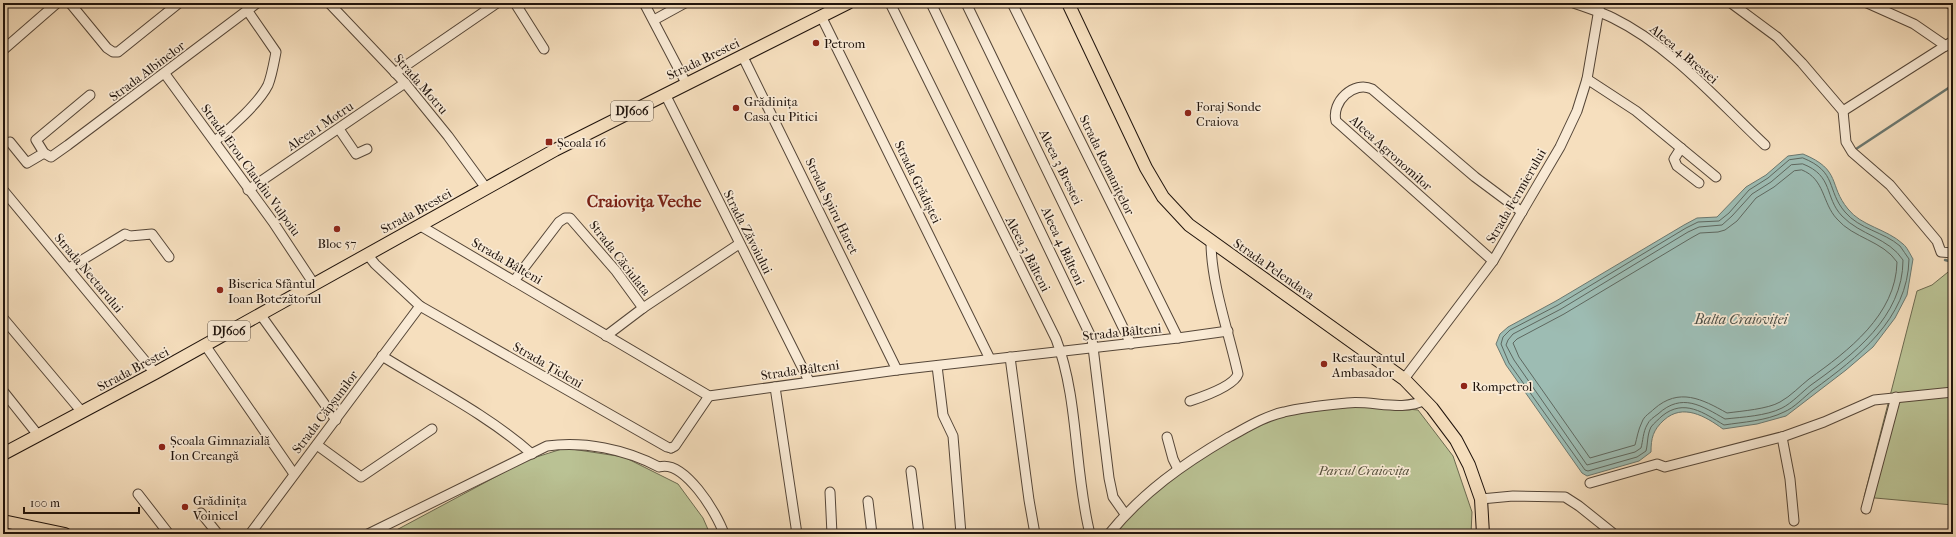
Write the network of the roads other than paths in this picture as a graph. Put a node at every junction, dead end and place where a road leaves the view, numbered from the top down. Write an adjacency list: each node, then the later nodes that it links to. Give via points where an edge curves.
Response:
1 (57, 3): 26 (street)
2 (70, 3): 3 (street, via 107,48 118,52)
3 (179, 3)
4 (498, 3): 29 (street)
5 (515, 3): 27 (street)
6 (644, 3): 24 (street)
7 (685, 3): 24 (street)
8 (848, 3): 23 (main road, Strada Brestei / DJ606)
9 (890, 3): 70 (street, Aleea 3 Bâlteni)
10 (931, 3): 69 (street, Aleea 4 Bâlteni, via 1065,280 1092,339)
11 (966, 3): 67 (street, Aleea 3 Brestei)
12 (1012, 3): 66 (street, Strada Romanițelor)
13 (1068, 3): 51 (main road, Strada Pelendava, via 1152,180 1163,197 1189,225)
14 (1574, 3): 22 (street, Aleea 4 Brestei)
15 (1600, 3): 22 (street, Strada Fermierului)
16 (1731, 3): 36 (street, via 1782,41)
17 (1867, 3): 25 (street, via 1914,24)
18 (1948, 3): 21 (street)
19 (252, 5): 30 (street, Strada Albinelor); 38 (street, via 276,52 268,85 248,110)
20 (335, 5): 29 (street, Strada Motru)
21 (1953, 5)
22 (1598, 13): 31 (street, Strada Fermierului); 40 (street, Aleea 4 Brestei, via 1612,17 1657,46)
23 (821, 16): 28 (main road, Strada Brestei / DJ606); 73 (street, Strada Grădiștei)
24 (654, 20): 33 (street)
25 (1949, 44): 36 (street)
26 (4, 46)
27 (544, 49)
28 (742, 55): 33 (main road, Strada Brestei / DJ606); 75 (street, Strada Spiru Haret)
29 (395, 73): 32 (street, Strada Motru)
30 (165, 74): 38 (street, Strada Erou Claudiu Vulpoiu); 43 (street, Strada Albinelor)
31 (1587, 79): 41 (street, via 1630,107); 49 (street, Strada Fermierului, via 1577,111 1563,140)
32 (405, 83): 37 (street, Aleea 1 Motru); 46 (street, Strada Motru)
33 (686, 83): 34 (main road, Strada Brestei / DJ606)
34 (665, 94): 46 (main road, Strada Brestei / DJ606); 52 (street, Strada Zăvoiului)
35 (90, 95): 43 (street, via 36,140)
36 (1843, 112): 53 (street, via 1846,142 1852,152 1890,185 1938,241 1941,252)
37 (339, 129): 42 (street, via 356,154); 48 (street, Aleea 1 Motru)
38 (215, 141): 48 (street, Strada Erou Claudiu Vulpoiu)
39 (10, 142): 43 (street, Strada Albinelor, via 26,163)
40 (1765, 145)
41 (1681, 148): 44 (street); 45 (street, via 1674,159 1678,166)
42 (367, 149)
43 (47, 155)
44 (1716, 177)
45 (1699, 183)
46 (486, 188): 50 (main road, Strada Brestei / DJ606)
47 (3, 190): 57 (street, Strada Nectarului)
48 (248, 190): 59 (street, Strada Erou Claudiu Vulpoiu, via 273,222)
49 (1522, 212): 56 (street, Strada Fermierului); 56 (street, Aleea Agronomilor, via 1372,90 1359,86 1338,103 1336,121)
50 (419, 225): 54 (main road, Strada Brestei / DJ606); 58 (street, Strada Bâlteni)
51 (1211, 242): 64 (street, via 1211,256); 77 (main road, Strada Pelendava)
52 (739, 244): 61 (street); 78 (street, Strada Zăvoiului)
53 (1953, 253)
54 (367, 254): 59 (main road, Strada Brestei / DJ606); 60 (street, Strada Țicleni)
55 (169, 257): 57 (street, via 152,234 125,234)
56 (1493, 261): 77 (street, Strada Fermierului)
57 (68, 268): 76 (street, Strada Nectarului)
58 (514, 281): 61 (street, Strada Căciulata, via 559,222 570,218 616,271); 65 (street, Strada Bâlteni)
59 (314, 284): 62 (main road, Strada Brestei / DJ606)
60 (420, 306): 71 (street, Strada Căpșunilor); 93 (street, Strada Țicleni)
61 (643, 308): 65 (street)
62 (260, 314): 68 (main road, Strada Brestei / DJ606); 87 (street)
63 (3, 318): 86 (street)
64 (1228, 331): 66 (street, Strada Bâlteni); 85 (street, via 1238,374 1236,378)
65 (606, 336): 82 (street, Strada Bâlteni)
66 (1178, 338): 67 (street, Strada Bâlteni)
67 (1131, 344): 69 (street, Strada Bâlteni)
68 (205, 345): 76 (main road, Strada Brestei / DJ606); 99 (street)
69 (1093, 348): 70 (street, Strada Bâlteni); 107 (street, Aleea 4 Bâlteni, via 1109,478 1113,496)
70 (1061, 351): 72 (street, Strada Bâlteni); 122 (street, Aleea 3 Bâlteni, via 1066,367)
71 (382, 356): 87 (street, Strada Căpșunilor); 95 (street, via 472,411)
72 (1010, 357): 73 (street, Strada Bâlteni); 121 (street)
73 (990, 359): 74 (street, Strada Bâlteni)
74 (937, 366): 75 (street, Strada Bâlteni); 120 (street, via 942,415 953,436)
75 (897, 370): 78 (street, Strada Bâlteni)
76 (155, 373): 86 (main road, Strada Brestei / DJ606)
77 (1404, 380): 84 (main road, Strada Pelendava)
78 (809, 381): 79 (street, Strada Bâlteni)
79 (775, 387): 82 (street, Strada Bâlteni); 116 (street)
80 (3, 391): 89 (street)
81 (1953, 392): 83 (street)
82 (709, 396): 93 (street)
83 (1896, 397): 91 (street, via 1874,400); 105 (street)
84 (1425, 400): 97 (street, via 1408,406 1359,402 1283,412 1252,424); 103 (main road, Strada Pelendava, via 1456,440)
85 (1190, 401)
86 (82, 412): 89 (main road, Strada Brestei / DJ606)
87 (336, 420): 92 (street, Strada Căpșunilor)
88 (432, 428): 92 (street, via 361,477)
89 (38, 435): 94 (main road, Strada Brestei / DJ606)
90 (1167, 437): 97 (street, via 1172,459)
91 (1782, 437): 100 (street, via 1665,467 1657,464); 108 (street)
92 (318, 445): 99 (street, Strada Căpșunilor)
93 (672, 448): 96 (street)
94 (3, 454)
95 (532, 454): 96 (street, via 546,446 566,443 620,451 638,456 659,467); 114 (street)
96 (666, 464): 115 (street, via 696,486)
97 (1178, 468): 107 (street)
98 (911, 471): 119 (street)
99 (294, 474): 113 (street, Strada Căpșunilor)
100 (1590, 483)
101 (830, 492): 117 (street)
102 (138, 494): 111 (street)
103 (1481, 499): 124 (main road, Strada Pelendava); 125 (street, via 1513,496 1565,497)
104 (868, 501): 118 (street)
105 (1866, 510)
106 (201, 513): 112 (street)
107 (1125, 514): 123 (street)
108 (1794, 521)
109 (3, 522): 110 (main road)
110 (65, 534)
111 (169, 534)
112 (218, 534)
113 (250, 534)
114 (368, 534)
115 (724, 534)
116 (797, 534)
117 (832, 534)
118 (872, 534)
119 (919, 534)
120 (960, 534)
121 (1035, 534)
122 (1090, 534)
123 (1109, 534)
124 (1483, 534)
125 (1614, 534)

